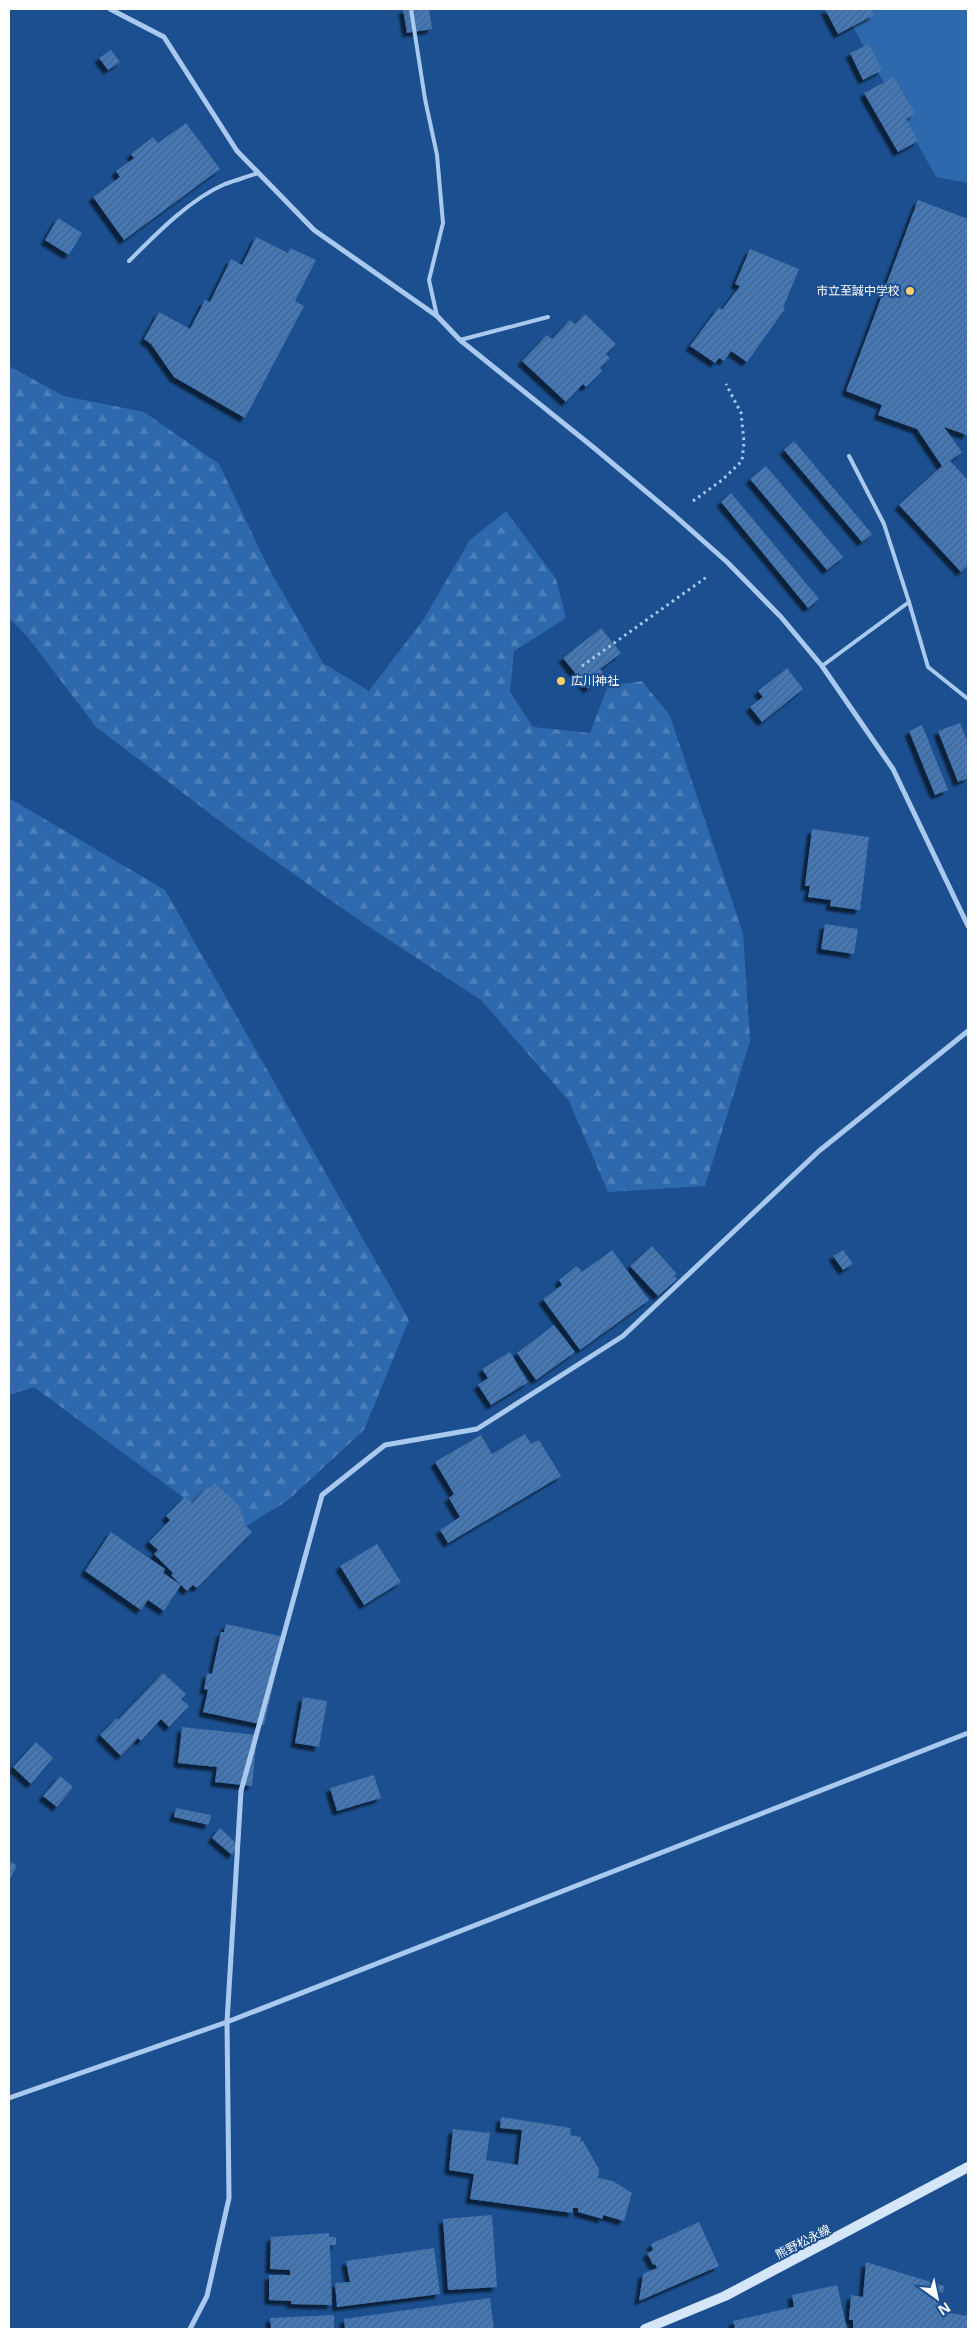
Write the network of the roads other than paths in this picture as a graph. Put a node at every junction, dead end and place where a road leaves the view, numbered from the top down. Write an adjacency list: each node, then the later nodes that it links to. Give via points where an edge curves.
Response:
1 (110, 9): 3 (street, via 164,37 237,151)
2 (411, 9): 5 (lane, via 437,155 444,222 429,280)
3 (258, 173): 4 (lane, via 224,185 192,206); 5 (street, via 314,230)
4 (129, 261)
5 (437, 316): 7 (street)
6 (548, 317): 7 (lane)
7 (460, 340): 10 (street, via 593,447 727,562 781,617)
8 (849, 456): 9 (lane, via 884,524)
9 (909, 602): 10 (lane); 11 (lane, via 928,667)
10 (822, 666): 12 (street, via 893,769)
11 (968, 699)
12 (968, 926)
13 (968, 1031): 15 (street, via 819,1151 623,1336 477,1429 385,1445 322,1495 241,1791)
14 (968, 1733): 15 (street)
15 (227, 2022): 16 (street); 18 (street, via 230,2198 207,2296)
16 (9, 2098)
17 (968, 2167): 19 (main road, 熊野松永線, via 725,2296)
18 (190, 2329)
19 (645, 2329)

